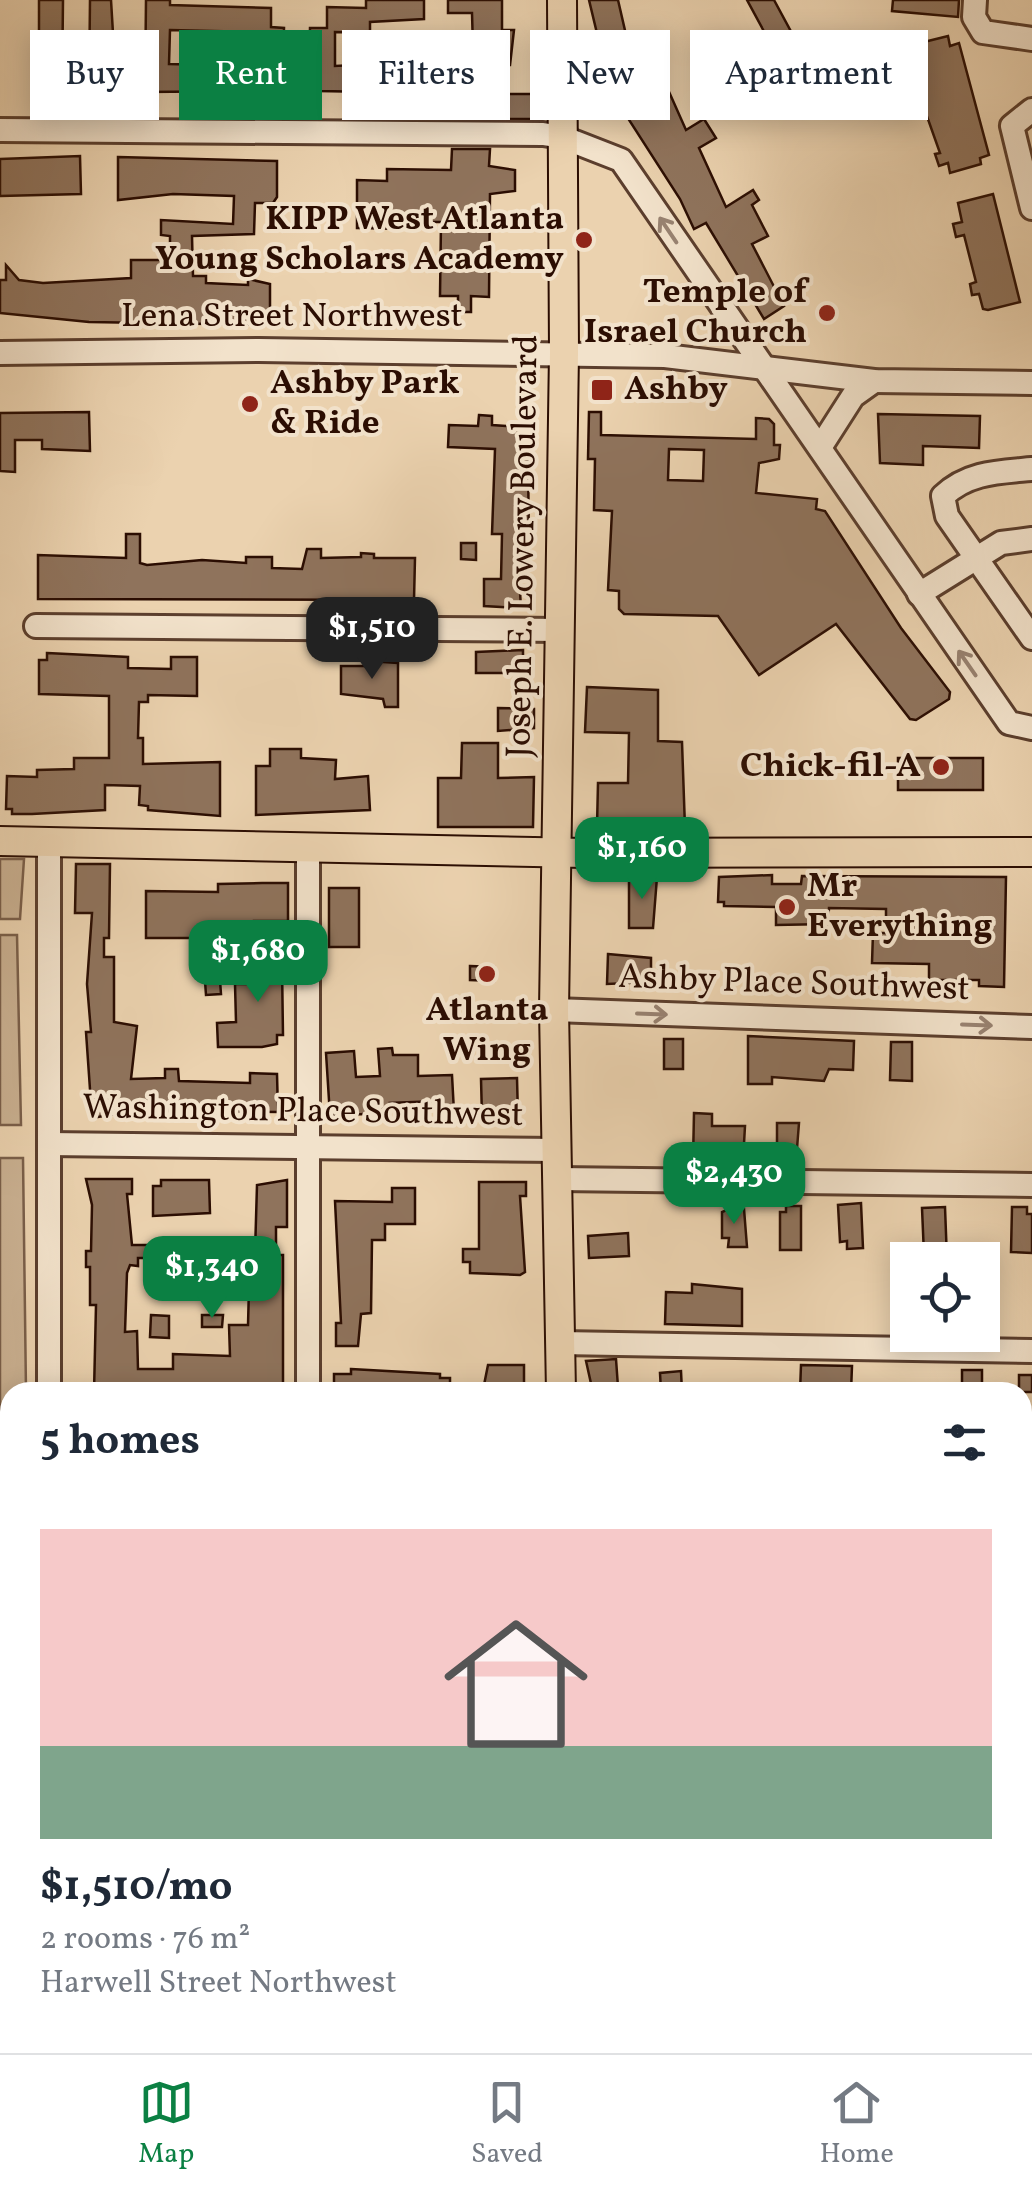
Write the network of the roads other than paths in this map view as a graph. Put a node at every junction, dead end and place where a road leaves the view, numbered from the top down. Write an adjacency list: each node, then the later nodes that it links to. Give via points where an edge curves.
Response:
1 (562, 0): 6 (main road, Joseph E. Lowery Boulevard)
2 (975, 0): 3 (street, via 974,17 984,32)
3 (1032, 39)
4 (1032, 110): 7 (street, via 1012,126)
5 (0, 130): 6 (street)
6 (562, 137): 9 (main road, Joseph E. Lowery Boulevard); 10 (street, one-way to 6, via 621,160)
7 (1032, 208)
8 (0, 353): 9 (street, Lena Street Northwest)
9 (564, 353): 10 (street, Lena Street Northwest, via 665,356); 19 (main road, Joseph E. Lowery Boulevard)
10 (762, 369): 11 (street, Lena Street Northwest); 13 (street)
11 (874, 382): 12 (street, Lena Street Northwest); 13 (street, via 853,396)
12 (1032, 382)
13 (820, 446): 17 (street)
14 (1032, 470): 16 (street, via 985,473 943,496 947,516)
15 (1032, 538): 16 (street, via 1001,542)
16 (975, 558): 17 (street); 20 (street)
17 (919, 594): 21 (street, one-way to 17, via 1009,723)
18 (36, 626): 19 (street)
19 (560, 630): 26 (main road, Joseph E. Lowery Boulevard)
20 (1032, 638)
21 (1032, 728)
22 (0, 842): 23 (main road)
23 (50, 844): 24 (main road); 29 (street)
24 (308, 848): 26 (main road); 30 (street)
25 (1032, 852): 26 (main road)
26 (559, 853): 27 (main road, Joseph E. Lowery Boulevard)
27 (554, 1010): 28 (street, Ashby Place Southwest, one-way to 28); 31 (main road, Joseph E. Lowery Boulevard)
28 (1032, 1027)
29 (49, 1144): 30 (street, Washington Place Southwest); 36 (street)
30 (308, 1147): 31 (street, Washington Place Southwest); 37 (street)
31 (556, 1150): 32 (main road, Joseph E. Lowery Boulevard)
32 (558, 1179): 33 (street); 34 (main road, Joseph E. Lowery Boulevard)
33 (1032, 1184)
34 (560, 1342): 35 (street); 38 (main road, Joseph E. Lowery Boulevard)
35 (1032, 1352)
36 (49, 1382)
37 (308, 1382)
38 (560, 1382)

